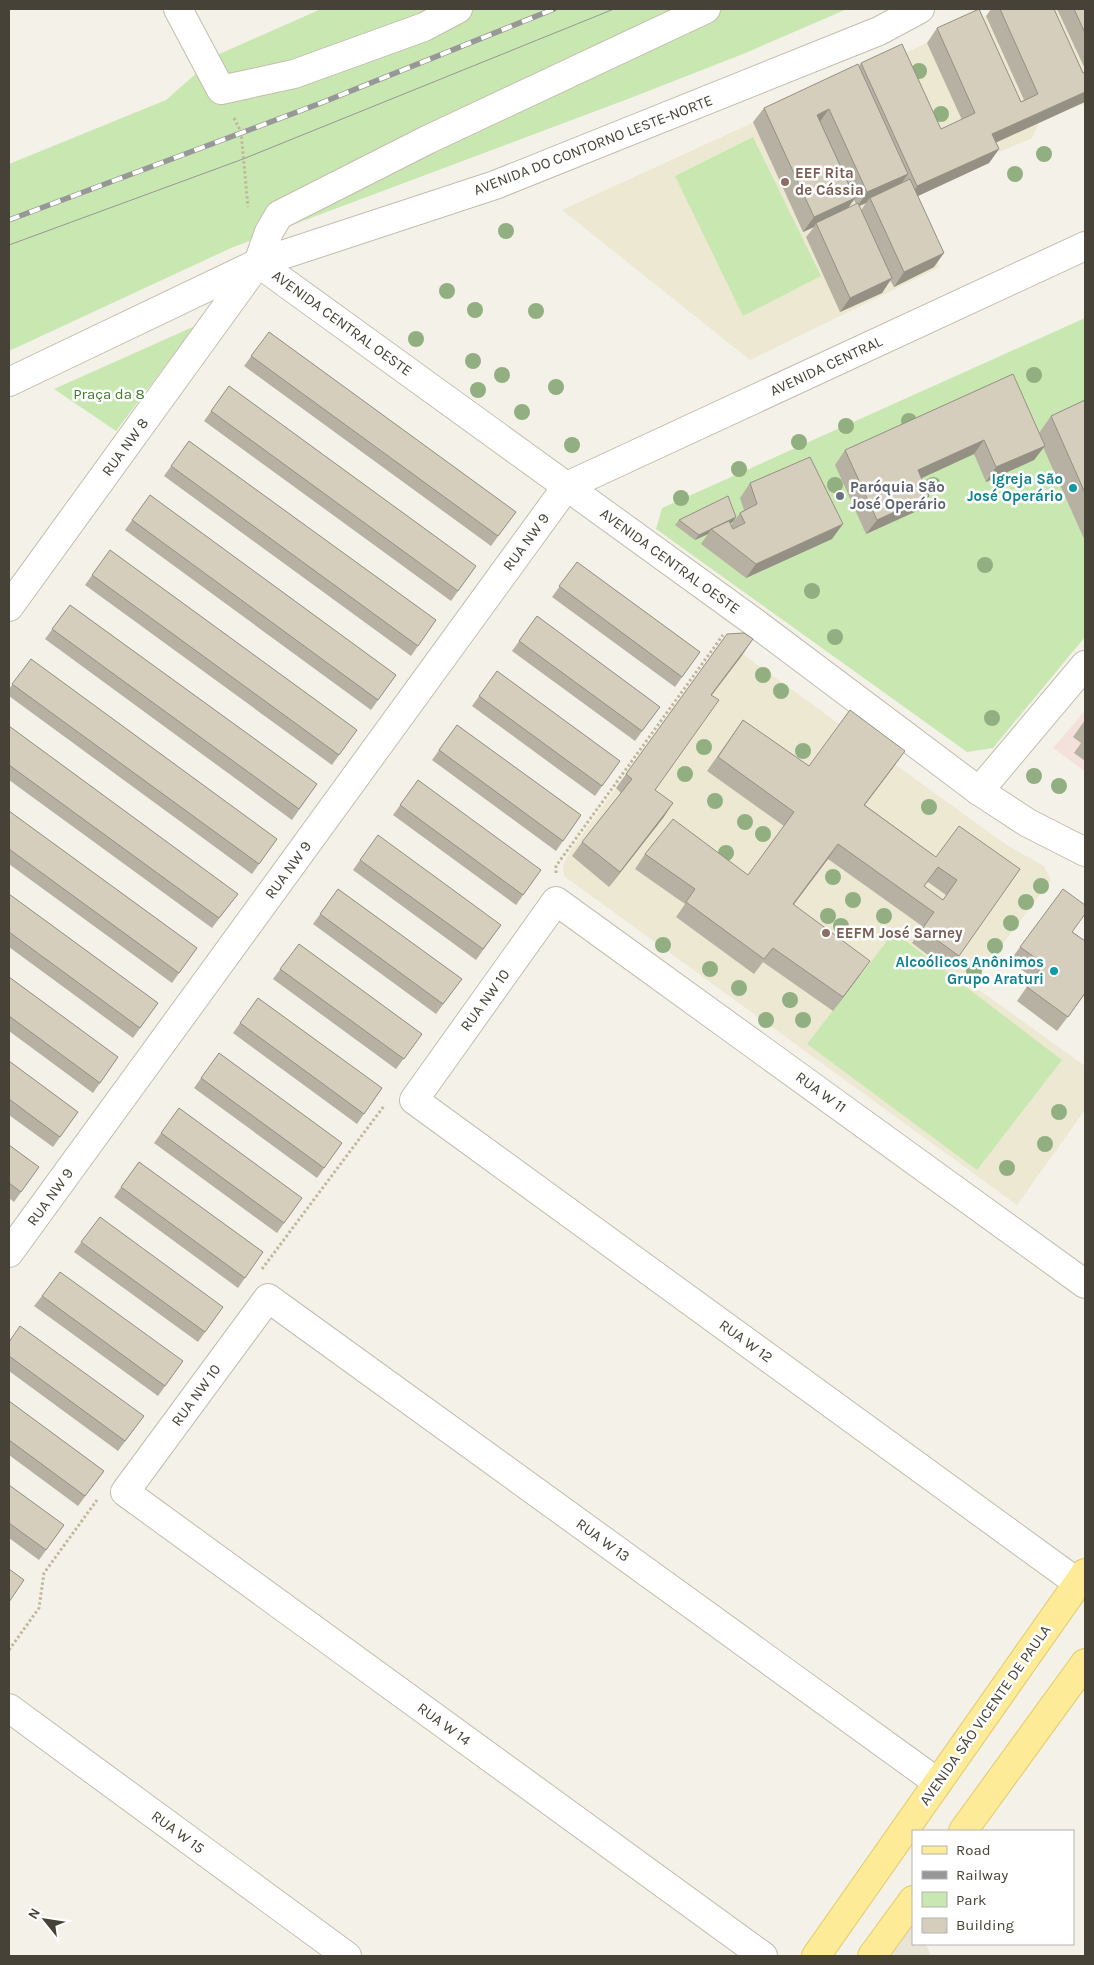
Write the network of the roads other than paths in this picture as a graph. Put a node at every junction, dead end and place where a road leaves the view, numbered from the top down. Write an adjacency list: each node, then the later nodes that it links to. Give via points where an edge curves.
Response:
1 (178, 9): 2 (street, via 221,90 294,74 424,26)
2 (458, 9)
3 (706, 9): 6 (street, RUA NW 8, via 427,140 279,215)
4 (920, 9): 6 (street, AVENIDA DO CONTORNO LESTE-NORTE, via 879,31 495,185)
5 (1085, 246): 8 (street, AVENIDA CENTRAL)
6 (258, 263): 7 (street, AVENIDA DO CONTORNO LESTE-NORTE); 8 (street, AVENIDA CENTRAL OESTE); 9 (street, RUA NW 8)
7 (9, 382)
8 (567, 486): 11 (street, AVENIDA CENTRAL OESTE); 15 (street, RUA NW 9)
9 (9, 607)
10 (1085, 665): 11 (street)
11 (979, 791): 12 (street, AVENIDA CENTRAL OESTE, via 1028,823)
12 (1085, 852)
13 (556, 901): 14 (street, RUA NW 10); 16 (street, RUA W 11)
14 (414, 1100): 19 (street, RUA W 12)
15 (9, 1253)
16 (1085, 1284)
17 (268, 1298): 18 (street, RUA NW 10); 22 (street, RUA W 13)
18 (125, 1492): 26 (street, RUA W 14)
19 (1082, 1578): 22 (main road, AVENIDA SÃO VICENTE DE PAULA)
20 (1085, 1663): 23 (main road)
21 (9, 1708): 25 (street, RUA W 15)
22 (938, 1782): 27 (main road, AVENIDA SÃO VICENTE DE PAULA)
23 (964, 1830)
24 (912, 1901): 28 (main road)
25 (347, 1956)
26 (763, 1956)
27 (816, 1956)
28 (872, 1956)

